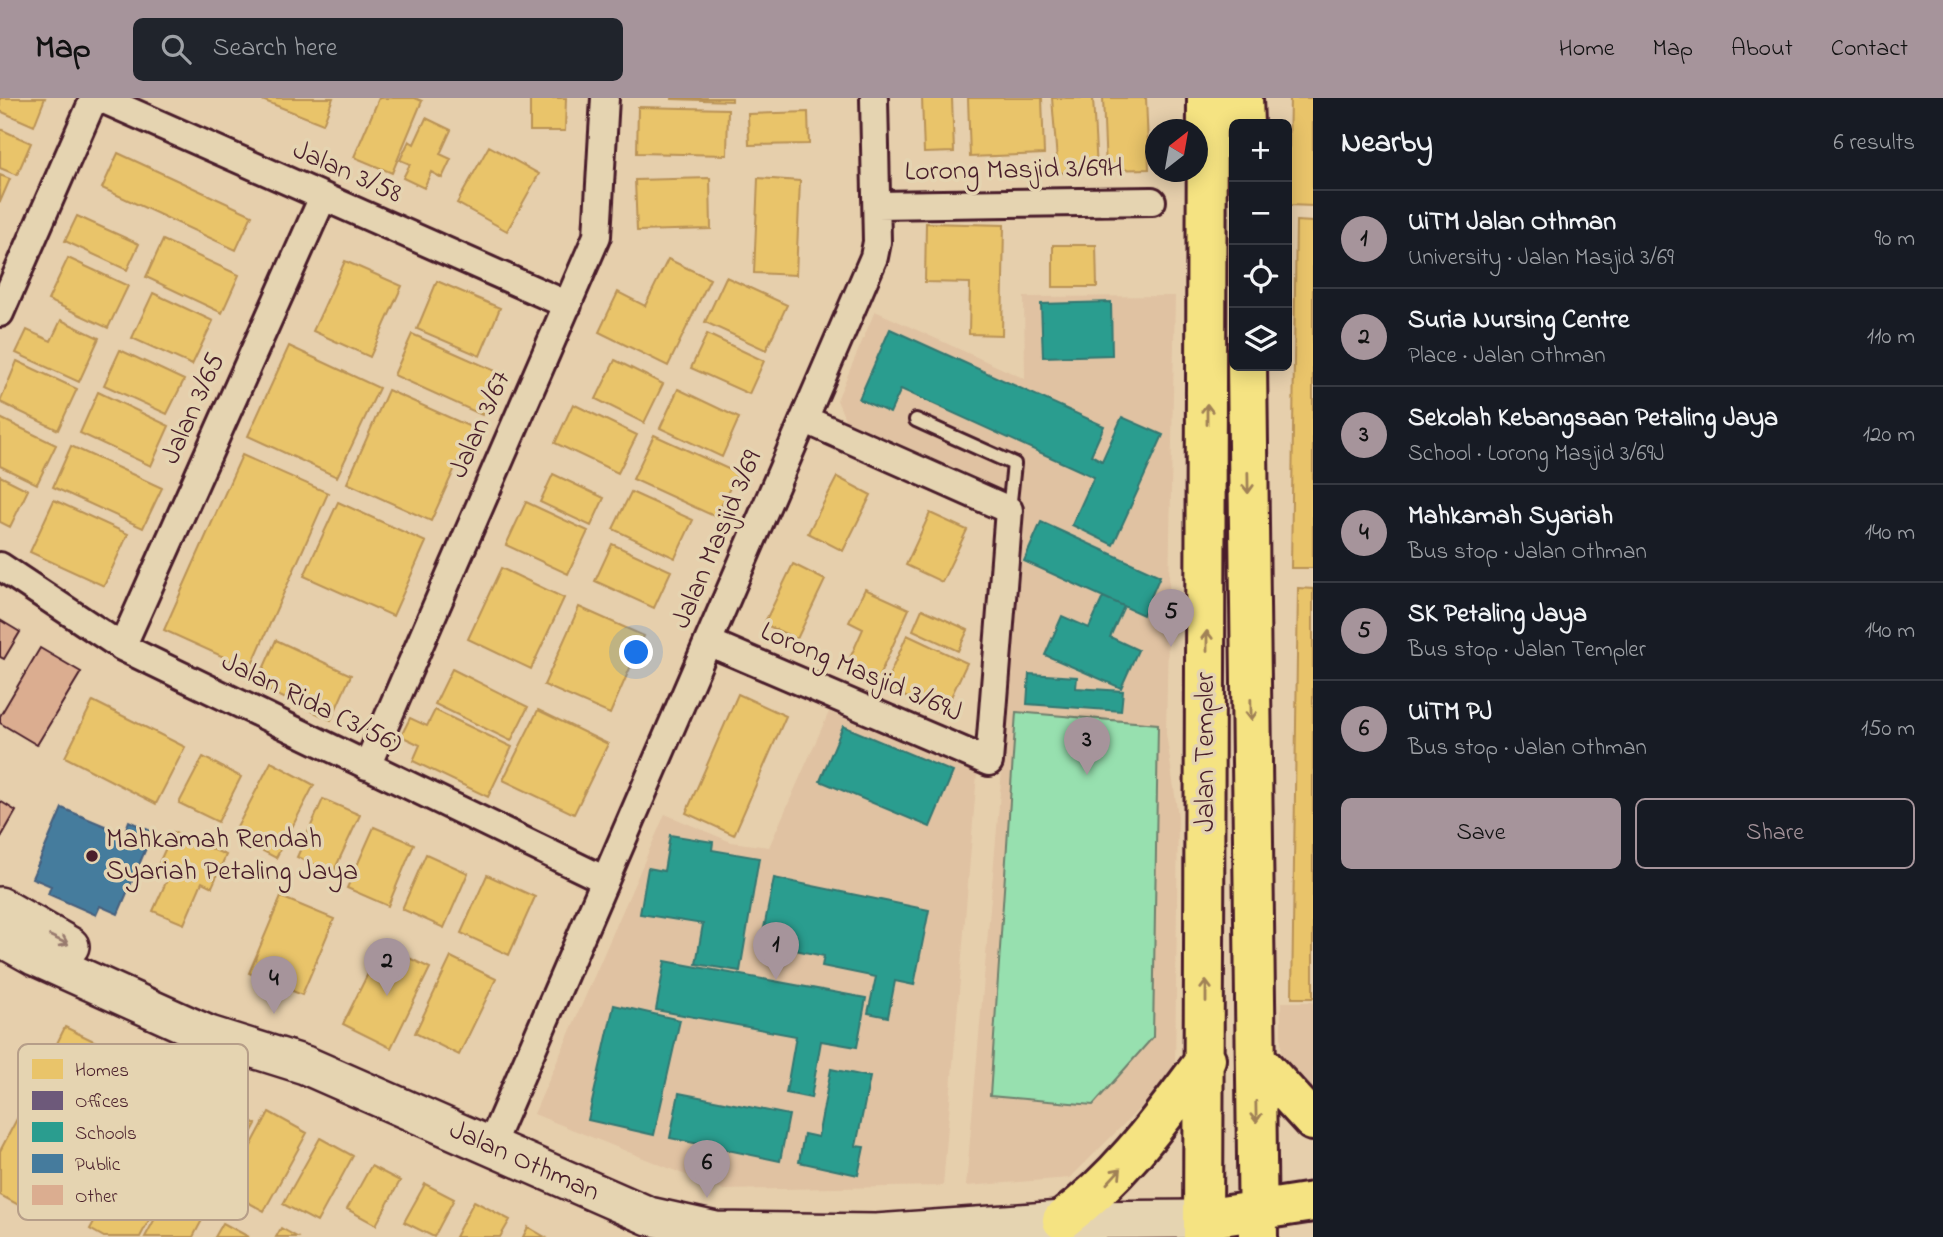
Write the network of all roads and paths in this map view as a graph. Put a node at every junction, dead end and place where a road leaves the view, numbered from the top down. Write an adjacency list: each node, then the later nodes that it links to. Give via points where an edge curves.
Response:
1 (94, 98): 12 (street)
2 (100, 98): 8 (street, Jalan 3/58)
3 (605, 98): 11 (street, Jalan 3/67, via 597,236)
4 (874, 98): 10 (street, Jalan Masjid 3/69)
5 (1208, 98): 26 (main road, Jalan Templer, one-way to 5)
6 (1243, 98): 7 (main road)
7 (1244, 119)
8 (323, 197): 11 (street, Jalan 3/58); 19 (street, Jalan 3/65)
9 (1152, 201): 10 (street, Lorong Masjid 3/69H)
10 (877, 205): 14 (street, Jalan Masjid 3/69, via 874,257)
11 (568, 305): 20 (street, Jalan 3/67)
12 (0, 313)
13 (1247, 371): 27 (main road, Jalan Templer, one-way to 27)
14 (804, 419): 16 (street); 18 (street, Jalan Masjid 3/69)
15 (916, 420): 16 (lane, via 1014,464)
16 (1009, 510): 18 (street, Lorong Masjid 3/69J, via 989,762)
17 (0, 566): 19 (street, Jalan Rida (3/56))
18 (708, 642): 21 (street, Jalan Masjid 3/69)
19 (122, 647): 20 (street, Jalan Rida (3/56))
20 (367, 766): 21 (street, Jalan Rida (3/56))
21 (605, 880): 30 (street, Jalan Masjid 3/69)
22 (0, 906): 28 (main road, Jalan Othman, one-way to 28, via 49,936 217,1013)
23 (0, 937): 24 (main road, Jalan Othman, via 209,1035)
24 (238, 1044)
25 (248, 1047): 28 (main road, Jalan Othman)
26 (1206, 1059): 32 (main road, one-way to 26, via 1097,1194 1131,1157); 34 (main road, Jalan Templer)
27 (1255, 1059): 29 (main road); 33 (main road, Jalan Templer, one-way to 33)
28 (305, 1065): 30 (main road, Jalan Othman)
29 (1313, 1121)
30 (490, 1147): 35 (main road, Jalan Othman, via 649,1216 689,1226 716,1231)
31 (1313, 1202): 33 (main road)
32 (1062, 1220): 34 (main road, Jalan Othman); 35 (main road, Jalan Othman)
33 (1258, 1224): 34 (main road)
34 (1203, 1228)
35 (887, 1235)

